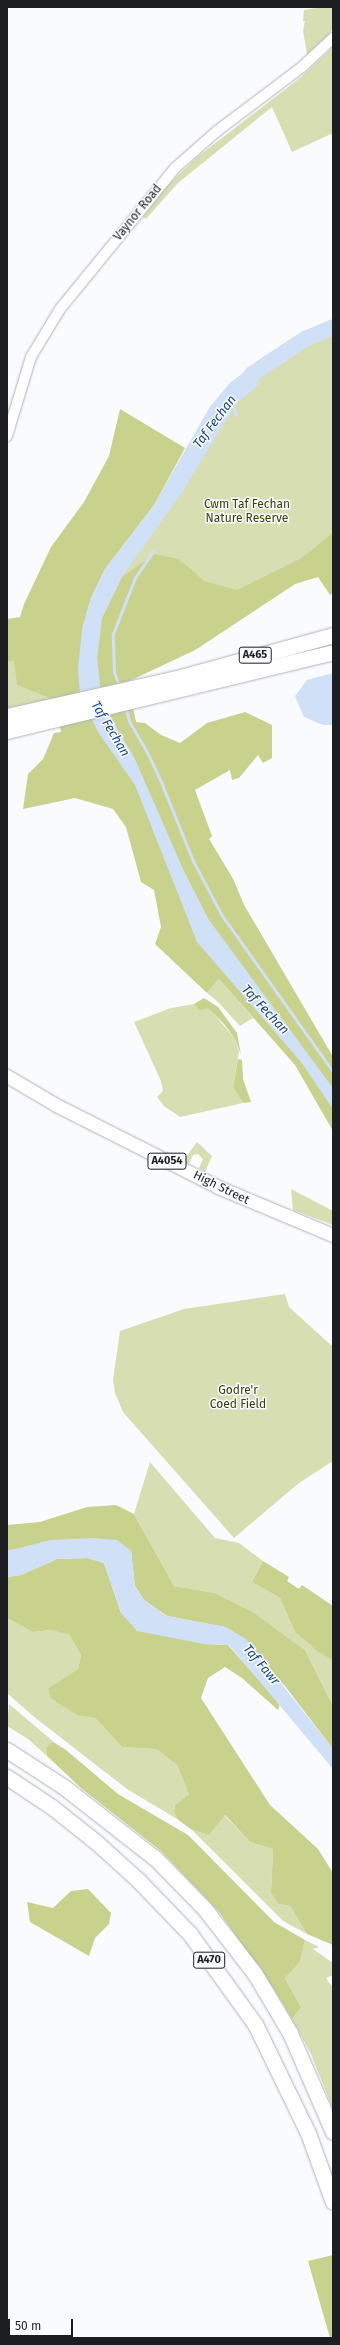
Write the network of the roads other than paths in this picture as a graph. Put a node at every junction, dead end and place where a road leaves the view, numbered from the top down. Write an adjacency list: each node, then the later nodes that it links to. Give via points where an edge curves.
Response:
1 (333, 38): 2 (street, Vaynor Road, via 302,67 217,131 175,168 60,309 31,357)
2 (7, 436)
3 (333, 635): 5 (highway, A465)
4 (333, 652): 5 (highway, A465)
5 (178, 684): 7 (highway, A465)
6 (7, 716): 7 (highway, A465)
7 (24, 721): 8 (highway, A465)
8 (7, 731)
9 (7, 1076): 10 (main road, High Street / A4054, via 56,1105 218,1187)
10 (333, 1235)
11 (7, 1750): 13 (highway, A470, via 64,1787 155,1858 204,1908 255,1974 290,2032)
12 (7, 1777): 14 (highway, A470, via 52,1807 96,1842 138,1880 190,1934 255,2024 308,2133)
13 (333, 2132)
14 (333, 2202)

